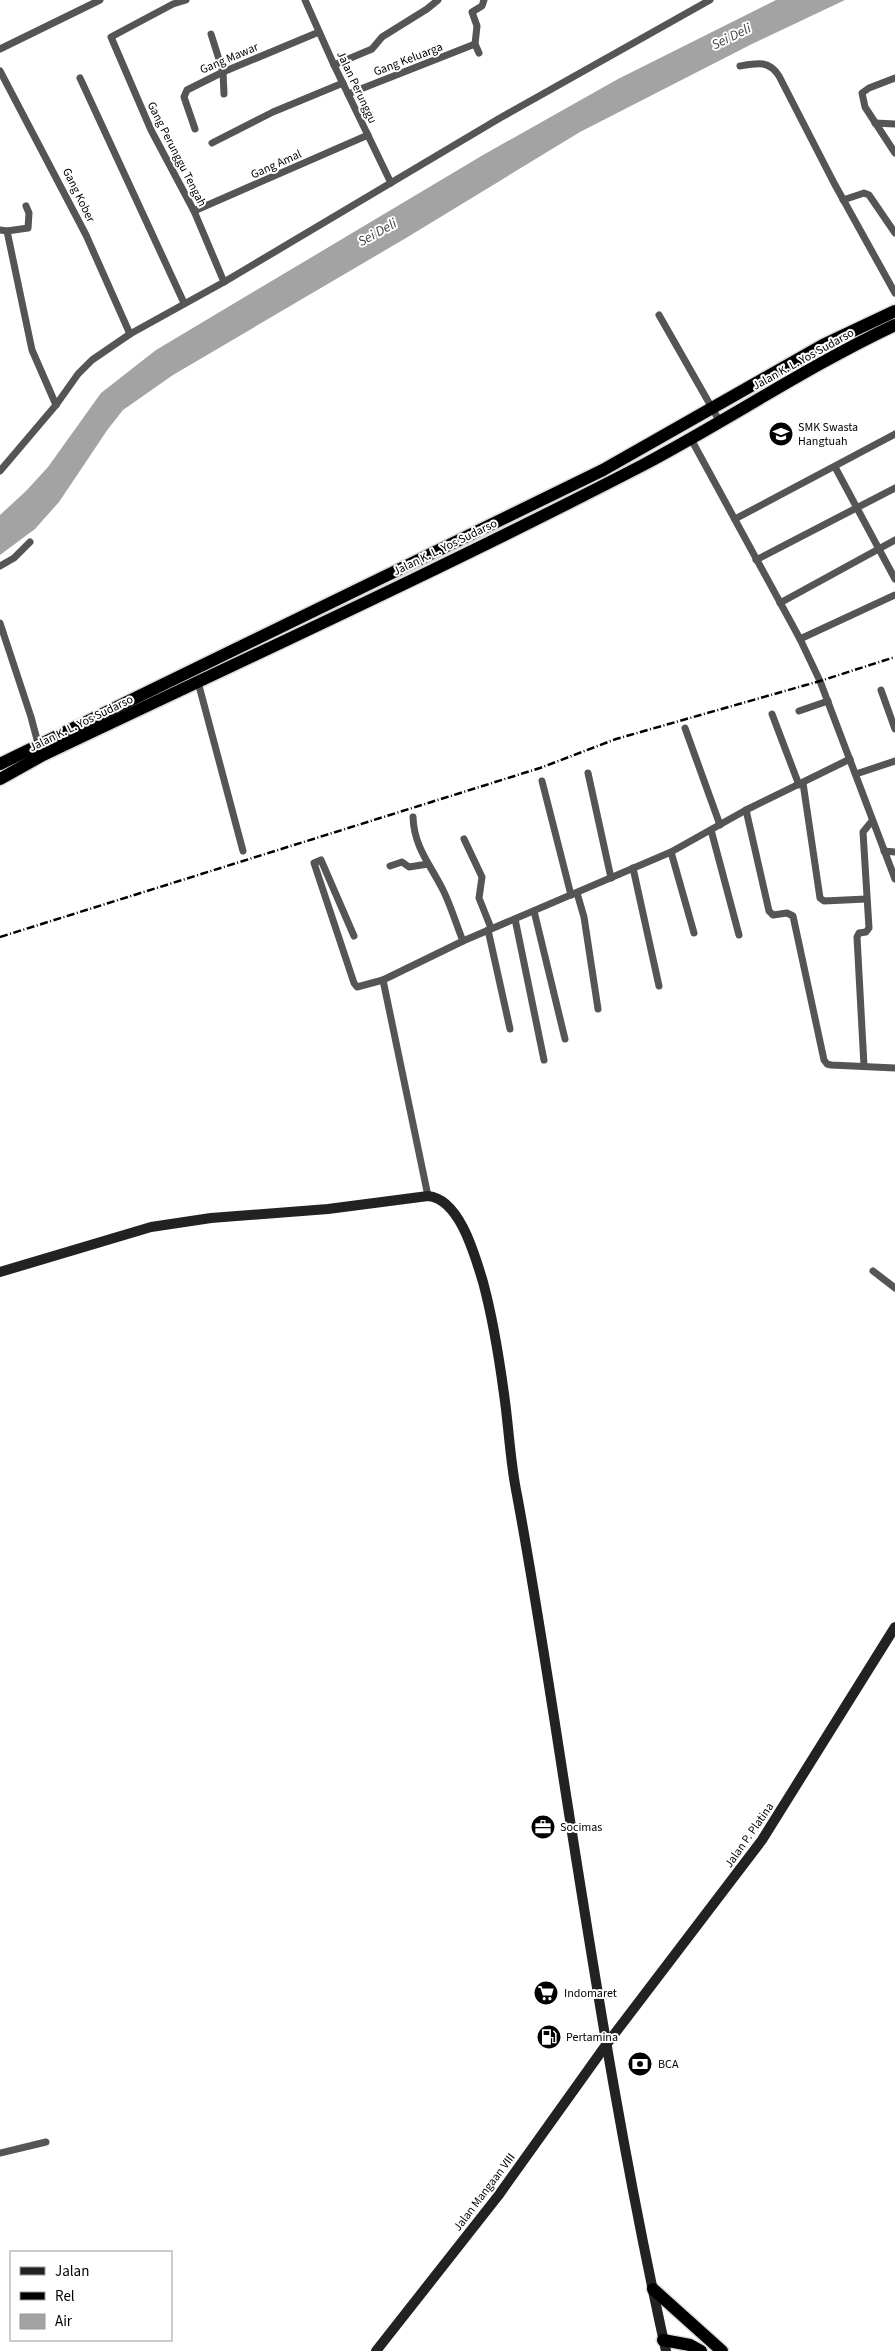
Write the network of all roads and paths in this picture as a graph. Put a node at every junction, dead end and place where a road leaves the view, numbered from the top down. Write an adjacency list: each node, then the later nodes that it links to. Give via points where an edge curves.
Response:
1 (100, 0): 10 (street)
2 (186, 0): 30 (street, Gang Perunggu Tengah, via 111,37 151,130)
3 (438, 0): 12 (street, via 382,37 372,49)
4 (484, 0): 9 (street, via 482,6 472,12 477,26)
5 (710, 0): 27 (street)
6 (308, 1): 7 (street, Jalan Perunggu)
7 (319, 32): 12 (street, Jalan Perunggu); 15 (street, Gang Mawar)
8 (211, 34): 15 (street)
9 (475, 44): 11 (street); 20 (street, Gang Keluarga)
10 (0, 49)
11 (479, 52)
12 (334, 65): 18 (street, Jalan Perunggu)
13 (740, 66): 28 (street, via 760,63 774,68)
14 (0, 71): 38 (street, Gang Kober, via 86,235)
15 (223, 72): 19 (street); 23 (street, Gang Mawar, via 184,93)
16 (80, 78): 35 (street)
17 (895, 78): 21 (street, via 862,93 865,107)
18 (343, 84): 20 (street, Jalan Perunggu); 25 (street, via 273,112)
19 (224, 94)
20 (348, 94): 24 (street, Jalan Perunggu)
21 (875, 123): 22 (street); 26 (street)
22 (895, 124)
23 (195, 129)
24 (368, 135): 27 (street, Jalan Perunggu); 30 (street, Gang Amal)
25 (212, 143)
26 (895, 153)
27 (391, 183): 33 (street)
28 (843, 200): 32 (street, via 868,194); 34 (street)
29 (26, 206): 31 (street, via 28,228)
30 (194, 211): 33 (street, Gang Perunggu Tengah)
31 (4, 231): 39 (street, via 32,350)
32 (895, 233)
33 (224, 282): 35 (street)
34 (895, 293)
35 (184, 303): 38 (street)
36 (659, 315): 40 (street)
37 (892, 321): 40 (highway, Jalan K. L. Yos Sudarso, via 823,345); 41 (highway, Jalan K. L. Yos Sudarso)
38 (130, 334): 39 (street, via 92,360)
39 (56, 405): 45 (street)
40 (713, 410): 41 (street); 66 (highway, Jalan K. L. Yos Sudarso, via 603,470)
41 (720, 422): 43 (highway, Jalan K. L. Yos Sudarso)
42 (895, 434): 44 (street)
43 (691, 439): 48 (street); 59 (highway, Jalan K. L. Yos Sudarso, via 375,598)
44 (835, 467): 47 (street); 48 (street)
45 (0, 471)
46 (895, 488): 47 (street)
47 (857, 508): 51 (street); 52 (street)
48 (735, 519): 52 (street)
49 (895, 540): 51 (street)
50 (30, 542): 53 (street)
51 (879, 549): 54 (street); 56 (street)
52 (756, 560): 56 (street)
53 (0, 566)
54 (895, 579)
55 (895, 595): 58 (street)
56 (780, 604): 58 (street)
57 (0, 624): 66 (street, via 32,716)
58 (800, 640): 61 (street)
59 (198, 682): 66 (highway, Jalan K. L. Yos Sudarso); 82 (street)
60 (881, 690): 65 (street)
61 (828, 702): 62 (street); 67 (street)
62 (799, 711)
63 (772, 714): 74 (street)
64 (685, 728): 78 (street)
65 (895, 728)
66 (40, 750): 69 (highway, Jalan K. L. Yos Sudarso); 72 (highway, Jalan K. L. Yos Sudarso)
67 (850, 759): 71 (street); 74 (street)
68 (895, 761): 71 (street)
69 (0, 764)
70 (588, 773): 88 (street)
71 (856, 774): 77 (street)
72 (0, 779)
73 (542, 781): 90 (street)
74 (801, 784): 75 (street); 91 (street, via 820,898 824,901)
75 (746, 810): 78 (street); 105 (street, via 769,911 773,915 787,913 793,916 824,1060 831,1066)
76 (413, 817): 85 (street, via 417,843)
77 (872, 820): 81 (street); 91 (street, via 864,832)
78 (720, 825): 79 (street)
79 (711, 830): 83 (street); 96 (street)
80 (464, 839): 94 (street, via 482,877 479,895)
81 (884, 851): 84 (street); 89 (street)
82 (243, 852)
83 (671, 852): 87 (street); 95 (street)
84 (895, 852)
85 (428, 864): 86 (street, via 409,867 402,862); 98 (street, via 444,891)
86 (390, 866)
87 (633, 868): 88 (street); 100 (street)
88 (611, 878): 90 (street)
89 (895, 879)
90 (574, 894): 92 (street); 101 (street, via 584,917)
91 (866, 899): 105 (street, via 869,928 857,937)
92 (534, 911): 93 (street); 103 (street)
93 (515, 919): 94 (street); 104 (street)
94 (490, 929): 98 (street); 102 (street)
95 (694, 933)
96 (739, 935)
97 (354, 936): 99 (street, via 321,860 314,863 354,983 362,988)
98 (463, 940): 99 (street)
99 (383, 980): 107 (street)
100 (659, 986)
101 (598, 1009)
102 (510, 1029)
103 (565, 1039)
104 (544, 1060)
105 (864, 1066): 106 (street)
106 (895, 1068)
107 (428, 1196): 109 (street, via 328,1210 211,1218 151,1227); 112 (street, via 436,1196 444,1202 461,1222 489,1308 504,1394 512,1471 533,1582)
108 (874, 1271): 110 (street)
109 (0, 1272)
110 (895, 1288)
111 (895, 1627): 112 (street, Jalan P. Platina, via 762,1840)
112 (606, 2045): 115 (street); 117 (street, Jalan Mangaan VIII, via 498,2196)
113 (46, 2142): 114 (street)
114 (0, 2153)
115 (653, 2290): 116 (street); 119 (highway)
116 (665, 2346): 118 (highway, via 690,2345)
117 (376, 2351)
118 (701, 2351)
119 (722, 2351)

